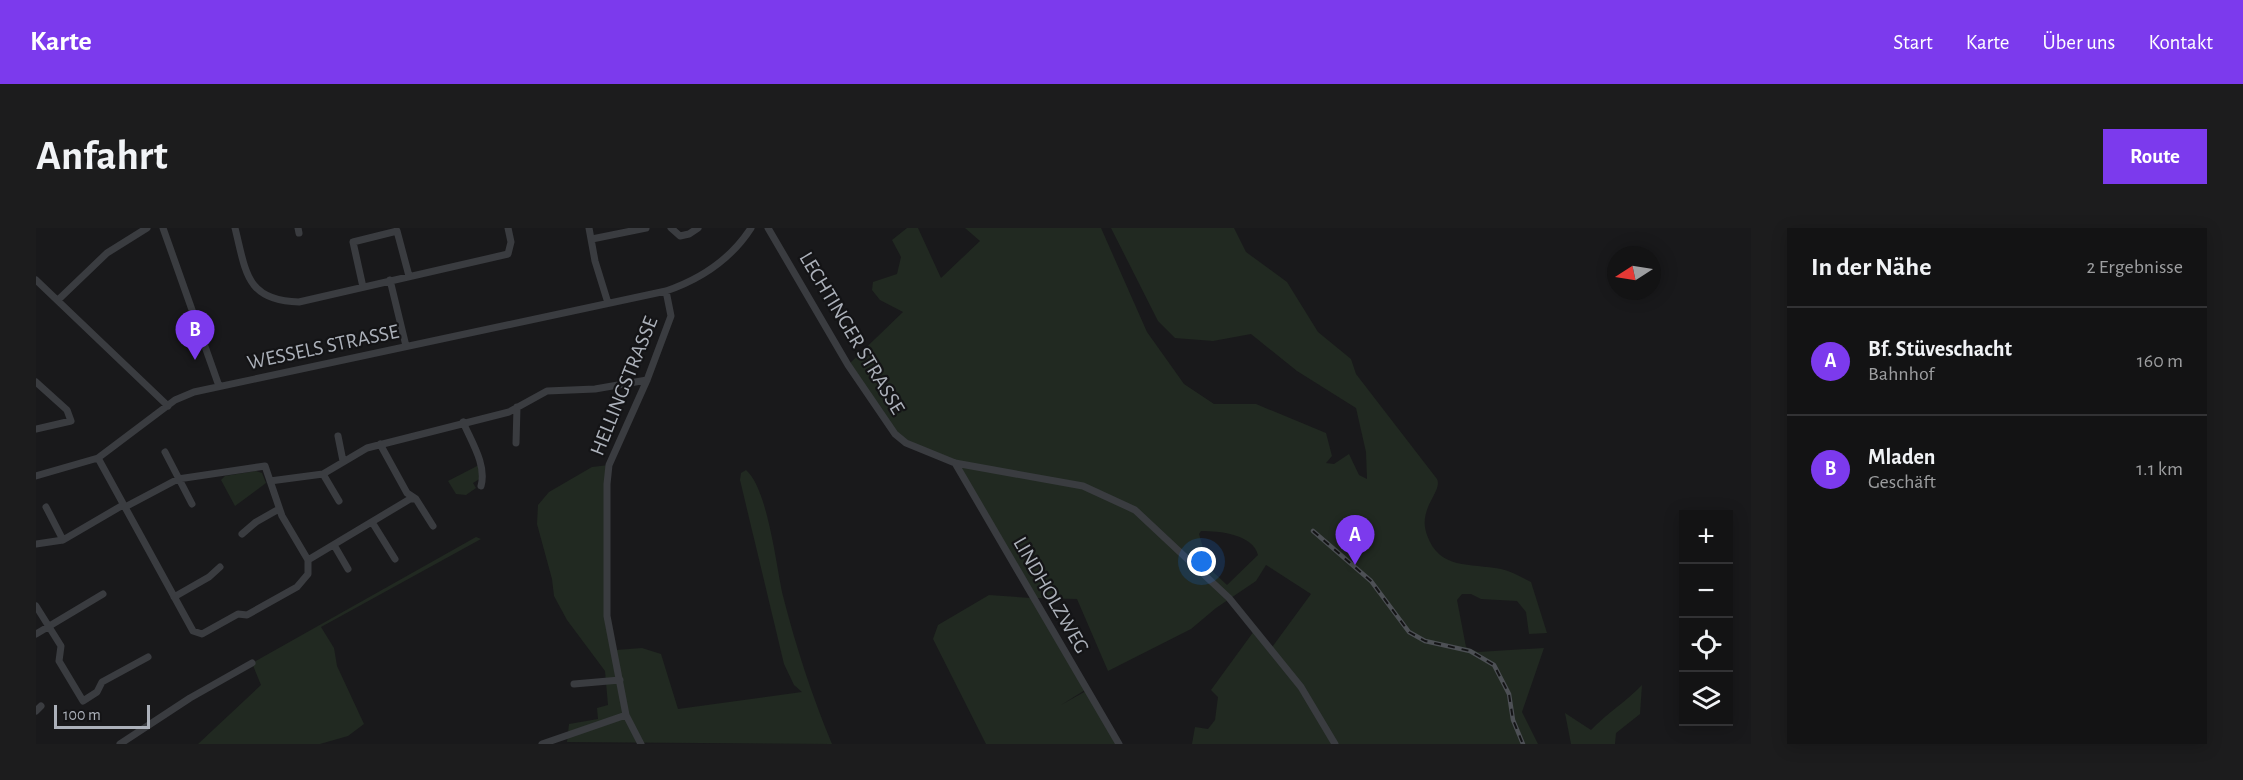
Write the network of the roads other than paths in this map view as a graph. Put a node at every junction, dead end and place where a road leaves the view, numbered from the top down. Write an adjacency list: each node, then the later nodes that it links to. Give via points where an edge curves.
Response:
1 (147, 228): 17 (street, via 107,253)
2 (163, 228): 22 (street)
3 (235, 228): 15 (street, via 253,286 273,299 299,302)
4 (508, 228): 12 (street, via 508,254)
5 (589, 228): 11 (street)
6 (646, 228): 11 (street)
7 (671, 228): 8 (street, via 681,236)
8 (698, 228)
9 (751, 228): 16 (street, WESSELS STRASSE, via 727,257 701,276)
10 (768, 228): 33 (street, LECHTINGER STRASSE, via 886,424 906,443)
11 (592, 239): 18 (street)
12 (408, 276): 14 (street); 15 (street, via 397,231 353,242)
13 (36, 280): 17 (street)
14 (390, 280): 15 (street); 19 (street)
15 (363, 286)
16 (666, 291): 18 (street, WESSELS STRASSE); 20 (street, HELLINGSTRASSE, via 670,316)
17 (58, 300): 23 (street)
18 (608, 303): 19 (street, WESSELS STRASSE)
19 (406, 346): 22 (street, WESSELS STRASSE)
20 (647, 380): 24 (street, via 548,391); 63 (street, HELLINGSTRASSE, via 609,465 607,484 606,597)
21 (36, 382): 26 (street, via 67,410 71,421)
22 (219, 386): 23 (street, WESSELS STRASSE, via 183,396)
23 (168, 406): 31 (street, WESSELS STRASSE)
24 (517, 407): 25 (street); 28 (street)
25 (463, 422): 29 (street); 38 (street, via 481,464)
26 (36, 429)
27 (338, 436): 32 (street)
28 (516, 443)
29 (380, 444): 32 (street); 39 (street, via 407,493)
30 (165, 452): 36 (street)
31 (98, 458): 35 (street); 42 (street)
32 (343, 462): 34 (street)
33 (955, 463): 70 (street, LINDHOLZWEG); 71 (street, LECHTINGER STRASSE, via 1083,486 1136,510 1229,598 1301,687)
34 (323, 474): 37 (street); 40 (street)
35 (36, 476)
36 (178, 479): 37 (street, via 265,466); 41 (street); 42 (street)
37 (269, 479): 44 (street)
38 (482, 486)
39 (417, 499): 45 (street, via 410,499); 46 (street)
40 (339, 501)
41 (192, 504)
42 (124, 506): 48 (street); 56 (street)
43 (46, 507): 48 (street)
44 (279, 509): 47 (street); 52 (street)
45 (372, 522): 50 (street); 51 (street)
46 (433, 526)
47 (242, 534)
48 (63, 540): 49 (street)
49 (36, 544)
50 (334, 545): 52 (street); 54 (street)
51 (395, 559)
52 (308, 560): 56 (street, via 308,574 297,587 202,634 193,631)
53 (220, 567): 56 (street)
54 (348, 569)
55 (103, 594): 58 (street)
56 (174, 597)
57 (36, 606): 58 (street)
58 (49, 626): 59 (street); 60 (street, via 61,646 59,661 83,701 97,692 102,682)
59 (36, 634)
60 (148, 657)
61 (252, 663): 64 (street)
62 (212, 676): 64 (street)
63 (620, 680): 65 (street); 66 (street, HELLINGSTRASSE)
64 (216, 683): 68 (street)
65 (574, 684)
66 (626, 714): 67 (street, HELLINGSTRASSE); 69 (street)
67 (640, 743)
68 (120, 744)
69 (542, 744)
70 (1119, 744)
71 (1335, 744)

